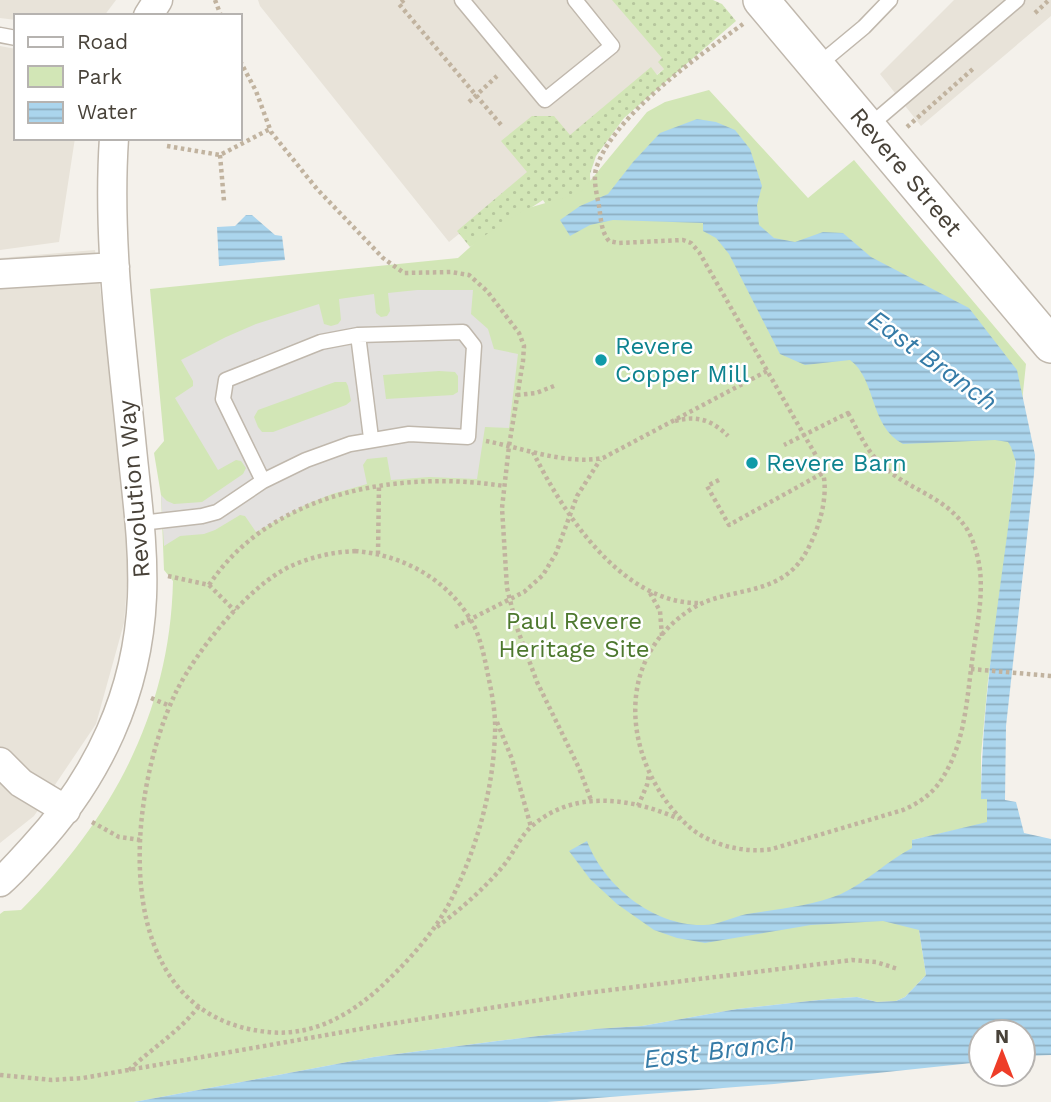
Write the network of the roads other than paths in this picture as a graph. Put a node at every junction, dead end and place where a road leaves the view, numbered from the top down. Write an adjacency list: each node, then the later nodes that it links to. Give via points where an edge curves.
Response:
1 (462, 0): 2 (lane, via 545,100 612,46)
2 (575, 0)
3 (1017, 0): 7 (lane)
4 (884, 2): 6 (lane, via 863,27)
5 (752, 12): 6 (street, Revere Street)
6 (817, 66): 7 (street, Revere Street)
7 (868, 127): 12 (street, Revere Street)
8 (114, 140): 9 (street, Revolution Way)
9 (115, 267): 10 (street); 15 (street, Revolution Way)
10 (0, 274)
11 (358, 335): 13 (lane); 13 (lane, via 463,332 474,346 468,438 409,434); 14 (lane, via 321,342 226,380 223,399)
12 (1051, 345)
13 (371, 439): 14 (lane, via 324,453)
14 (263, 481): 15 (lane, via 211,514)
15 (141, 523): 17 (street, Revolution Way, via 137,645 128,685)
16 (0, 762): 17 (street, via 21,783)
17 (78, 816): 18 (street, Revolution Way)
18 (0, 882)

